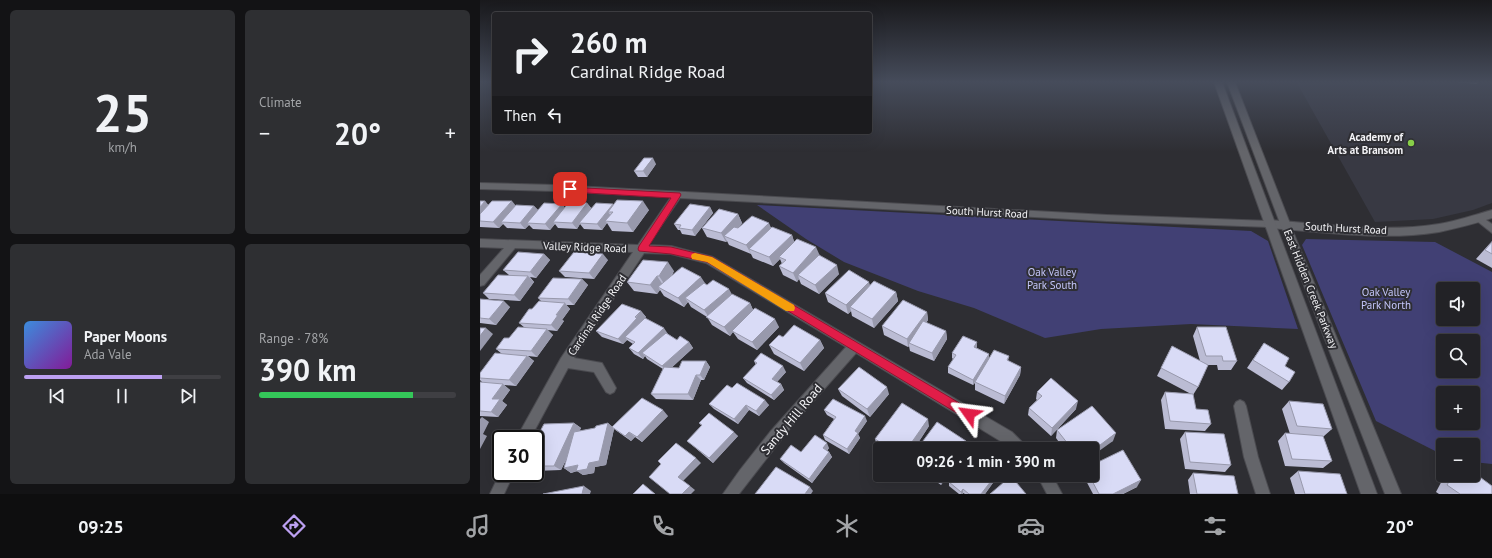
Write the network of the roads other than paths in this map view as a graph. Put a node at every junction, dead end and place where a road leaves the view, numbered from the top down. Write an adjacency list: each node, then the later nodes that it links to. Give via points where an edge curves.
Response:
1 (1226, 105): 7 (main road, East Hidden Creek Parkway)
2 (1239, 105): 8 (main road, East Hidden Creek Parkway)
3 (480, 186): 4 (street, South Hurst Road)
4 (677, 195): 7 (street, South Hurst Road); 12 (street, Cardinal Ridge Road)
5 (1492, 214): 6 (main road, South Hurst Road)
6 (1480, 219): 8 (main road, South Hurst Road, via 1405,231); 9 (street)
7 (1269, 224): 8 (main road, South Hurst Road); 26 (main road, East Hidden Creek Parkway)
8 (1286, 225): 27 (main road, East Hidden Creek Parkway)
9 (1492, 229)
10 (480, 243): 11 (street, Valley Ridge Road)
11 (513, 244): 12 (street, Valley Ridge Road); 13 (street)
12 (642, 249): 14 (street, Valley Ridge Road, via 671,250 709,260); 15 (street, Cardinal Ridge Road)
13 (480, 282)
14 (855, 346): 19 (street, Valley Ridge Road); 23 (street, Sandy Hill Road, via 753,463)
15 (565, 362): 16 (street, via 598,367); 18 (street, Cardinal Ridge Road)
16 (610, 388)
17 (1240, 406): 25 (street, via 1251,458)
18 (528, 430)
19 (1012, 442)
20 (503, 482): 22 (street)
21 (1048, 482): 24 (street)
22 (497, 494)
23 (730, 494)
24 (1055, 494)
25 (1263, 494)
26 (1369, 494)
27 (1393, 494)

